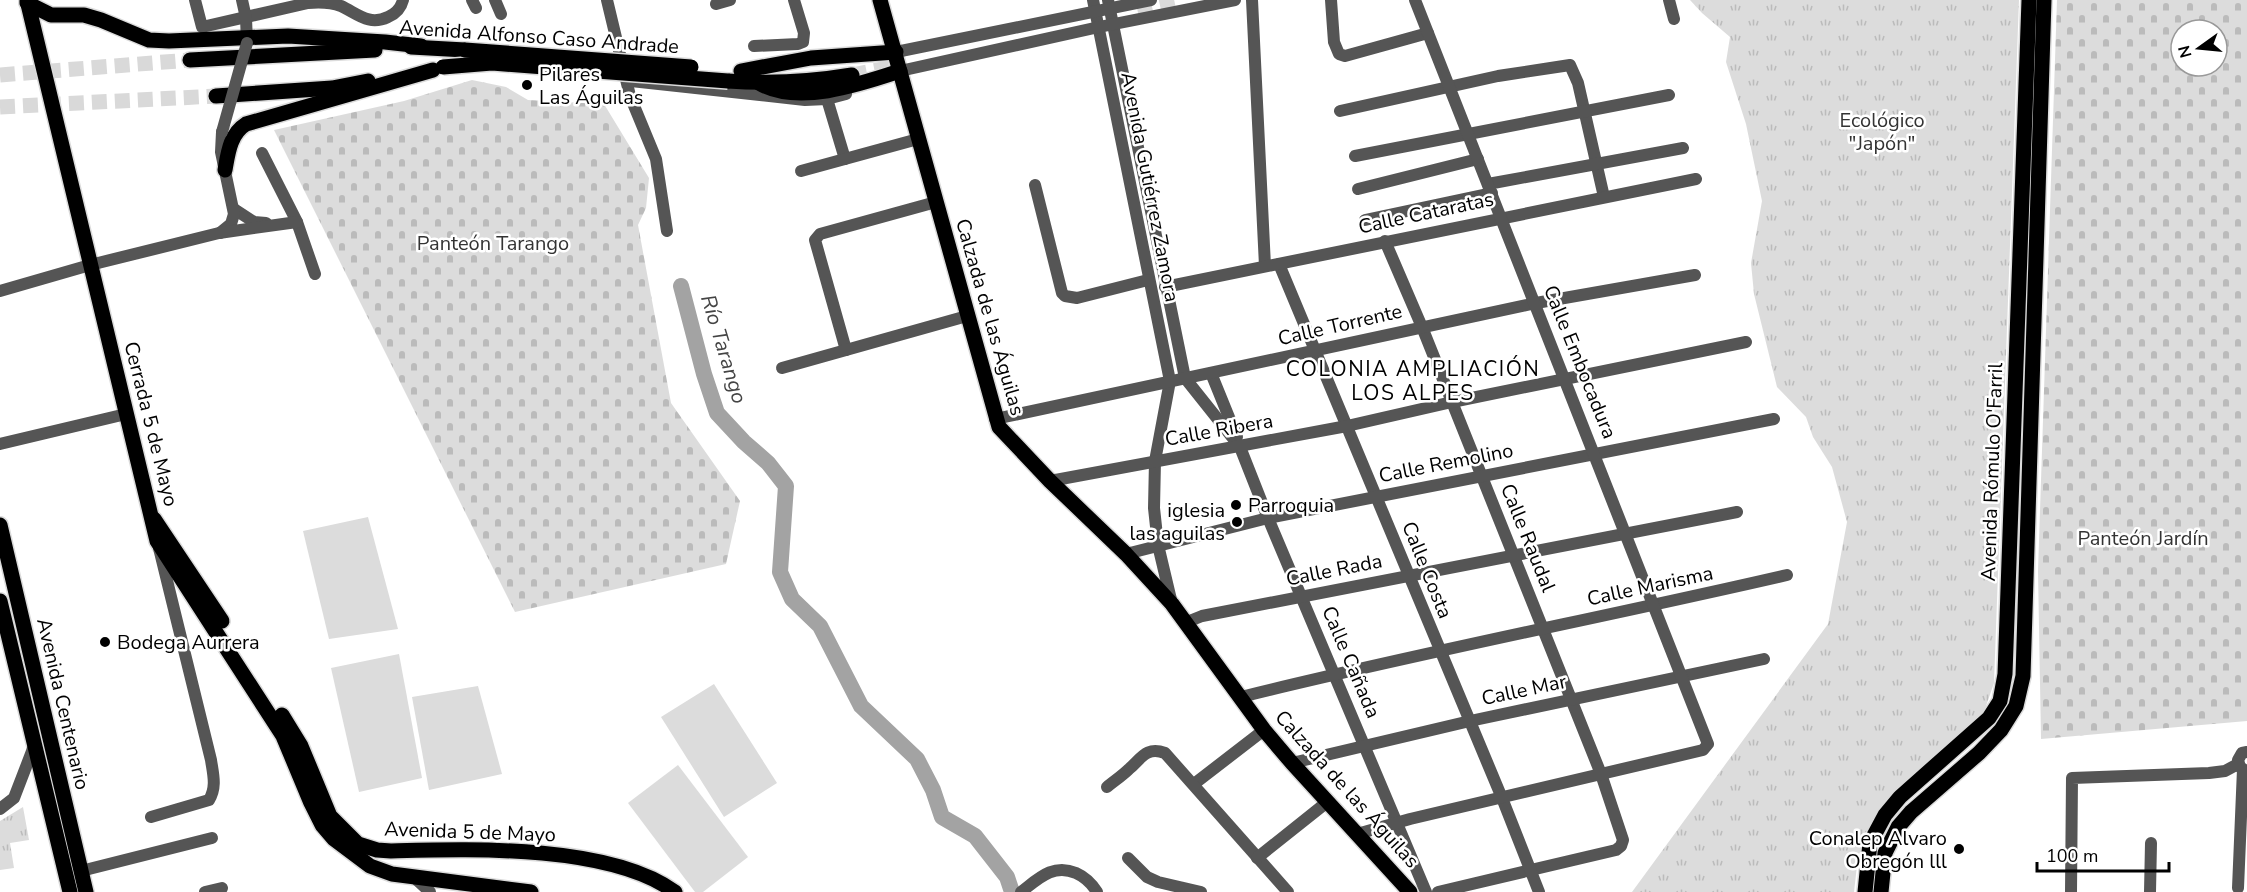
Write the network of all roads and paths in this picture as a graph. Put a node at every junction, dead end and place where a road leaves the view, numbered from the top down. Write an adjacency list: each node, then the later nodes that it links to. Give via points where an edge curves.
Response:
1 (195, 0): 23 (street, via 202,27)
2 (242, 0): 23 (street)
3 (403, 0): 16 (street, via 393,15 372,21)
4 (495, 0): 22 (street)
5 (607, 0): 37 (street)
6 (730, 0): 17 (street)
7 (794, 0): 31 (street, via 803,42)
8 (880, 0): 32 (main road, Calzada de las Águilas)
9 (1151, 0): 20 (street)
10 (1235, 0): 25 (street, Avenida Alfonso Caso Andrade)
11 (1252, 0): 72 (street)
12 (1331, 0): 27 (street, via 1334,42 1339,54 1345,56)
13 (1415, 0): 27 (street, Calle Embocadura)
14 (1669, 0): 24 (street)
15 (27, 2): 28 (main road, via 51,15 84,15 149,40); 71 (main road, Cerrada 5 de Mayo)
16 (339, 3): 18 (street)
17 (716, 3)
18 (285, 4): 23 (street)
19 (2036, 4): 165 (main road, Avenida Rómulo O'Farril, via 2005,674 2000,700 1989,718 1884,815 1870,843); 166 (main road, Avenida Rómulo O'Farril, via 2023,676 2016,706 2001,730 1898,827 1885,853)
20 (1109, 5): 21 (street); 25 (street, Avenida Gutiérrez Zamora)
21 (1095, 6): 26 (street, Avenida Gutiérrez Zamora); 32 (street)
22 (501, 14)
23 (246, 18): 28 (street); 29 (street)
24 (1674, 19)
25 (1113, 24): 26 (street, Avenida Alfonso Caso Andrade); 67 (street, Avenida Gutiérrez Zamora)
26 (1099, 27): 36 (street, Avenida Alfonso Caso Andrade); 68 (street, Avenida Gutiérrez Zamora)
27 (1428, 33): 39 (street, Calle Embocadura)
28 (222, 38): 29 (main road)
29 (247, 40): 30 (main road, via 288,36); 53 (street, bridge, via 222,132 220,145)
30 (420, 46): 33 (main road, Avenida Alfonso Caso Andrade); 35 (main road, Avenida Alfonso Caso Andrade, bridge)
31 (754, 46)
32 (896, 52): 35 (main road, via 811,58); 36 (main road, Calzada de las Águilas)
33 (190, 60)
34 (438, 68): 35 (main road, Avenida Alfonso Caso Andrade, bridge, via 492,63); 40 (main road, Avenida Alfonso Caso Andrade, via 332,88); 53 (main road, via 246,124 233,138)
35 (732, 74): 38 (main road, Avenida Alfonso Caso Andrade); 38 (main road, Avenida Alfonso Caso Andrade, via 850,70 818,80)
36 (901, 75): 38 (main road, via 820,92 796,93 769,89); 42 (street, Avenida Alfonso Caso Andrade); 46 (main road, Calzada de las Águilas)
37 (627, 80): 42 (street, Avenida Alfonso Caso Andrade, via 787,99); 65 (street, via 656,159)
38 (759, 83)
39 (1450, 87): 43 (street); 44 (street, via 1570,65); 45 (street, Calle Embocadura)
40 (216, 96)
41 (1669, 96): 44 (street)
42 (827, 99): 50 (street)
43 (1341, 111)
44 (1583, 111): 45 (street); 52 (street)
45 (1468, 134): 49 (street); 51 (street, Calle Embocadura)
46 (918, 139): 50 (street); 60 (main road, Calzada de las Águilas)
47 (1683, 147): 52 (street)
48 (262, 153): 64 (street)
49 (1354, 156)
50 (844, 159): 54 (street)
51 (1478, 159): 57 (street, Calle Embocadura); 58 (street)
52 (1595, 165): 57 (street); 59 (street)
53 (225, 170): 61 (street)
54 (801, 171)
55 (1696, 179): 59 (street, Calle Cataratas)
56 (1035, 185): 75 (street, via 1065,296 1077,298)
57 (1490, 188): 62 (street, Calle Embocadura); 63 (street)
58 (1358, 189)
59 (1604, 197): 62 (street, Calle Cataratas)
60 (936, 202): 79 (main road, Calzada de las Águilas); 82 (street, via 820,234 815,240)
61 (234, 209): 64 (street, via 254,222); 66 (street, via 231,224)
62 (1501, 217): 69 (street, Calle Cataratas); 78 (street, Calle Embocadura)
63 (1365, 220)
64 (291, 223): 66 (street); 73 (street)
65 (667, 231)
66 (219, 233): 71 (street)
67 (1156, 239): 68 (street); 76 (street, Avenida Gutiérrez Zamora)
68 (1141, 242): 75 (street, Avenida Gutiérrez Zamora)
69 (1385, 242): 70 (street, Calle Cataratas); 80 (street, Calle Raudal)
70 (1279, 264): 72 (street, Calle Cataratas); 83 (street, Calle Costa)
71 (90, 265): 77 (street); 90 (main road, Cerrada 5 de Mayo)
72 (1264, 266): 76 (street, Calle Cataratas)
73 (315, 274)
74 (1695, 275): 78 (street, Calle Torrente)
75 (1148, 280): 88 (street, Avenida Gutiérrez Zamora)
76 (1165, 287): 86 (street, Avenida Gutiérrez Zamora)
77 (0, 291)
78 (1536, 303): 80 (street, Calle Torrente); 87 (street, Calle Embocadura)
79 (968, 316): 82 (street); 91 (main road, Calzada de las Águilas)
80 (1422, 327): 83 (street, Calle Torrente); 89 (street, Calle Raudal)
81 (1746, 342): 87 (street, Calle Ribera)
82 (846, 350): 84 (street)
83 (1314, 352): 85 (street, Calle Torrente); 93 (street, Calle Costa)
84 (782, 368)
85 (1211, 373): 86 (street, Calle Torrente); 95 (street, Calle Cañada)
86 (1185, 378): 88 (street, Calle Torrente); 95 (street, Calle Cañada)
87 (1566, 380): 89 (street, Calle Ribera); 96 (street, Calle Embocadura)
88 (1170, 381): 91 (street, Calle Torrente); 97 (street)
89 (1452, 402): 93 (street, Calle Ribera); 98 (street, Calle Raudal)
90 (126, 414): 94 (street); 102 (main road, Cerrada 5 de Mayo)
91 (995, 419): 99 (main road, Calzada de las Águilas, via 1008,440)
92 (1774, 419): 96 (street, Calle Remolino)
93 (1347, 426): 95 (street, Calle Ribera); 100 (street, Calle Costa)
94 (0, 444)
95 (1240, 447): 97 (street, Calle Ribera); 103 (street, Calle Cañada)
96 (1596, 455): 98 (street, Calle Remolino); 105 (street, Calle Embocadura)
97 (1155, 461): 99 (street, Calle Ribera); 107 (street)
98 (1482, 476): 100 (street, Calle Remolino); 109 (street, Calle Raudal)
99 (1050, 482): 108 (main road, Calzada de las Águilas)
100 (1376, 496): 103 (street, Calle Remolino); 111 (street, Calle Costa)
101 (1737, 512): 105 (street, Calle Rada)
102 (152, 516): 106 (main road, Cerrada 5 de Mayo); 122 (main road, Avenida 5 de Mayo)
103 (1268, 518): 107 (street, Calle Remolino); 112 (street, Calle Cañada)
104 (0, 525): 147 (main road, Avenida Centenario)
105 (1626, 533): 109 (street, Calle Rada); 115 (street, Calle Embocadura)
106 (157, 541): 122 (main road, Avenida 5 de Mayo); 138 (street, Cerrada 5 de Mayo, via 214,782 209,800)
107 (1158, 545): 108 (street, Calle Remolino); 114 (street)
108 (1126, 554): 114 (main road, Calzada de las Águilas)
109 (1514, 556): 111 (street, Calle Rada); 117 (street, Calle Raudal)
110 (1787, 575): 115 (street, Calle Marisma)
111 (1408, 576): 112 (street, Calle Rada); 118 (street, Calle Costa)
112 (1303, 597): 116 (street, Calle Rada); 120 (street, Calle Cañada)
113 (0, 601): 127 (main road, Avenida Centenario)
114 (1172, 604): 116 (main road, Calzada de las Águilas)
115 (1654, 606): 117 (street, Calle Marisma); 121 (street, Calle Embocadura)
116 (1187, 622): 123 (main road, Calzada de las Águilas)
117 (1542, 628): 118 (street, Calle Marisma); 124 (street, Calle Raudal)
118 (1439, 650): 120 (street, Calle Marisma); 125 (street, Calle Costa)
119 (1764, 659): 121 (street, Calle Mar)
120 (1334, 674): 123 (street, Calle Marisma); 128 (street, Calle Cañada)
121 (1683, 676): 124 (street, Calle Mar); 132 (street, Calle Embocadura, via 1708,738 1703,750)
122 (256, 683): 143 (main road, Avenida 5 de Mayo, via 294,733 330,816); 148 (main road, Avenida 5 de Mayo, via 311,803 334,839 370,866)
123 (1241, 697): 126 (main road, Calzada de las Águilas)
124 (1571, 700): 125 (street, Calle Mar); 132 (street, Calle Raudal)
125 (1470, 722): 128 (street, Calle Mar); 135 (street, Calle Costa)
126 (1264, 730): 130 (main road, Calzada de las Águilas); 133 (street)
127 (34, 746): 137 (street, via 14,798); 151 (main road, Avenida Centenario)
128 (1366, 747): 130 (street, Calle Mar); 139 (street, Calle Cañada)
129 (2247, 752): 131 (street, via 2239,756)
130 (1292, 764): 136 (main road, Calzada de las Águilas)
131 (2243, 768): 150 (street); 167 (street, via 2210,773 2072,778)
132 (1601, 774): 135 (street); 146 (street, Calle Raudal, via 1622,833 1623,840 1616,850)
133 (1194, 784): 134 (street, via 1165,753 1152,751); 145 (street)
134 (1107, 788)
135 (1502, 798): 139 (street); 146 (street, Calle Costa)
136 (1326, 803): 140 (main road, Calzada de las Águilas); 145 (street)
137 (0, 809)
138 (152, 817)
139 (1398, 822): 140 (street); 162 (street, Calle Cañada)
140 (1356, 834): 161 (main road, Calzada de las Águilas)
141 (212, 838): 147 (street)
142 (2151, 843): 168 (street)
143 (358, 844): 148 (main road, via 371,856); 156 (main road, Avenida 5 de Mayo, via 391,851 492,850 579,858 611,863)
144 (1128, 858): 159 (street, via 1158,882)
145 (1257, 858): 160 (street)
146 (1530, 869): 163 (street); 164 (street, Calle Costa)
147 (81, 872): 152 (main road, Avenida Centenario)
148 (432, 885): 154 (street); 155 (main road, Avenida 5 de Mayo)
149 (222, 888): 153 (street)
150 (2236, 891)
151 (70, 892)
152 (86, 892)
153 (205, 892)
154 (447, 892)
155 (531, 892)
156 (675, 892)
157 (1021, 892): 158 (street, via 1047,872 1058,869 1080,875)
158 (1097, 892)
159 (1201, 892)
160 (1288, 892)
161 (1410, 892)
162 (1426, 892)
163 (1438, 892)
164 (1539, 892)
165 (1865, 892)
166 (1881, 892)
167 (2071, 892)
168 (2150, 892)

